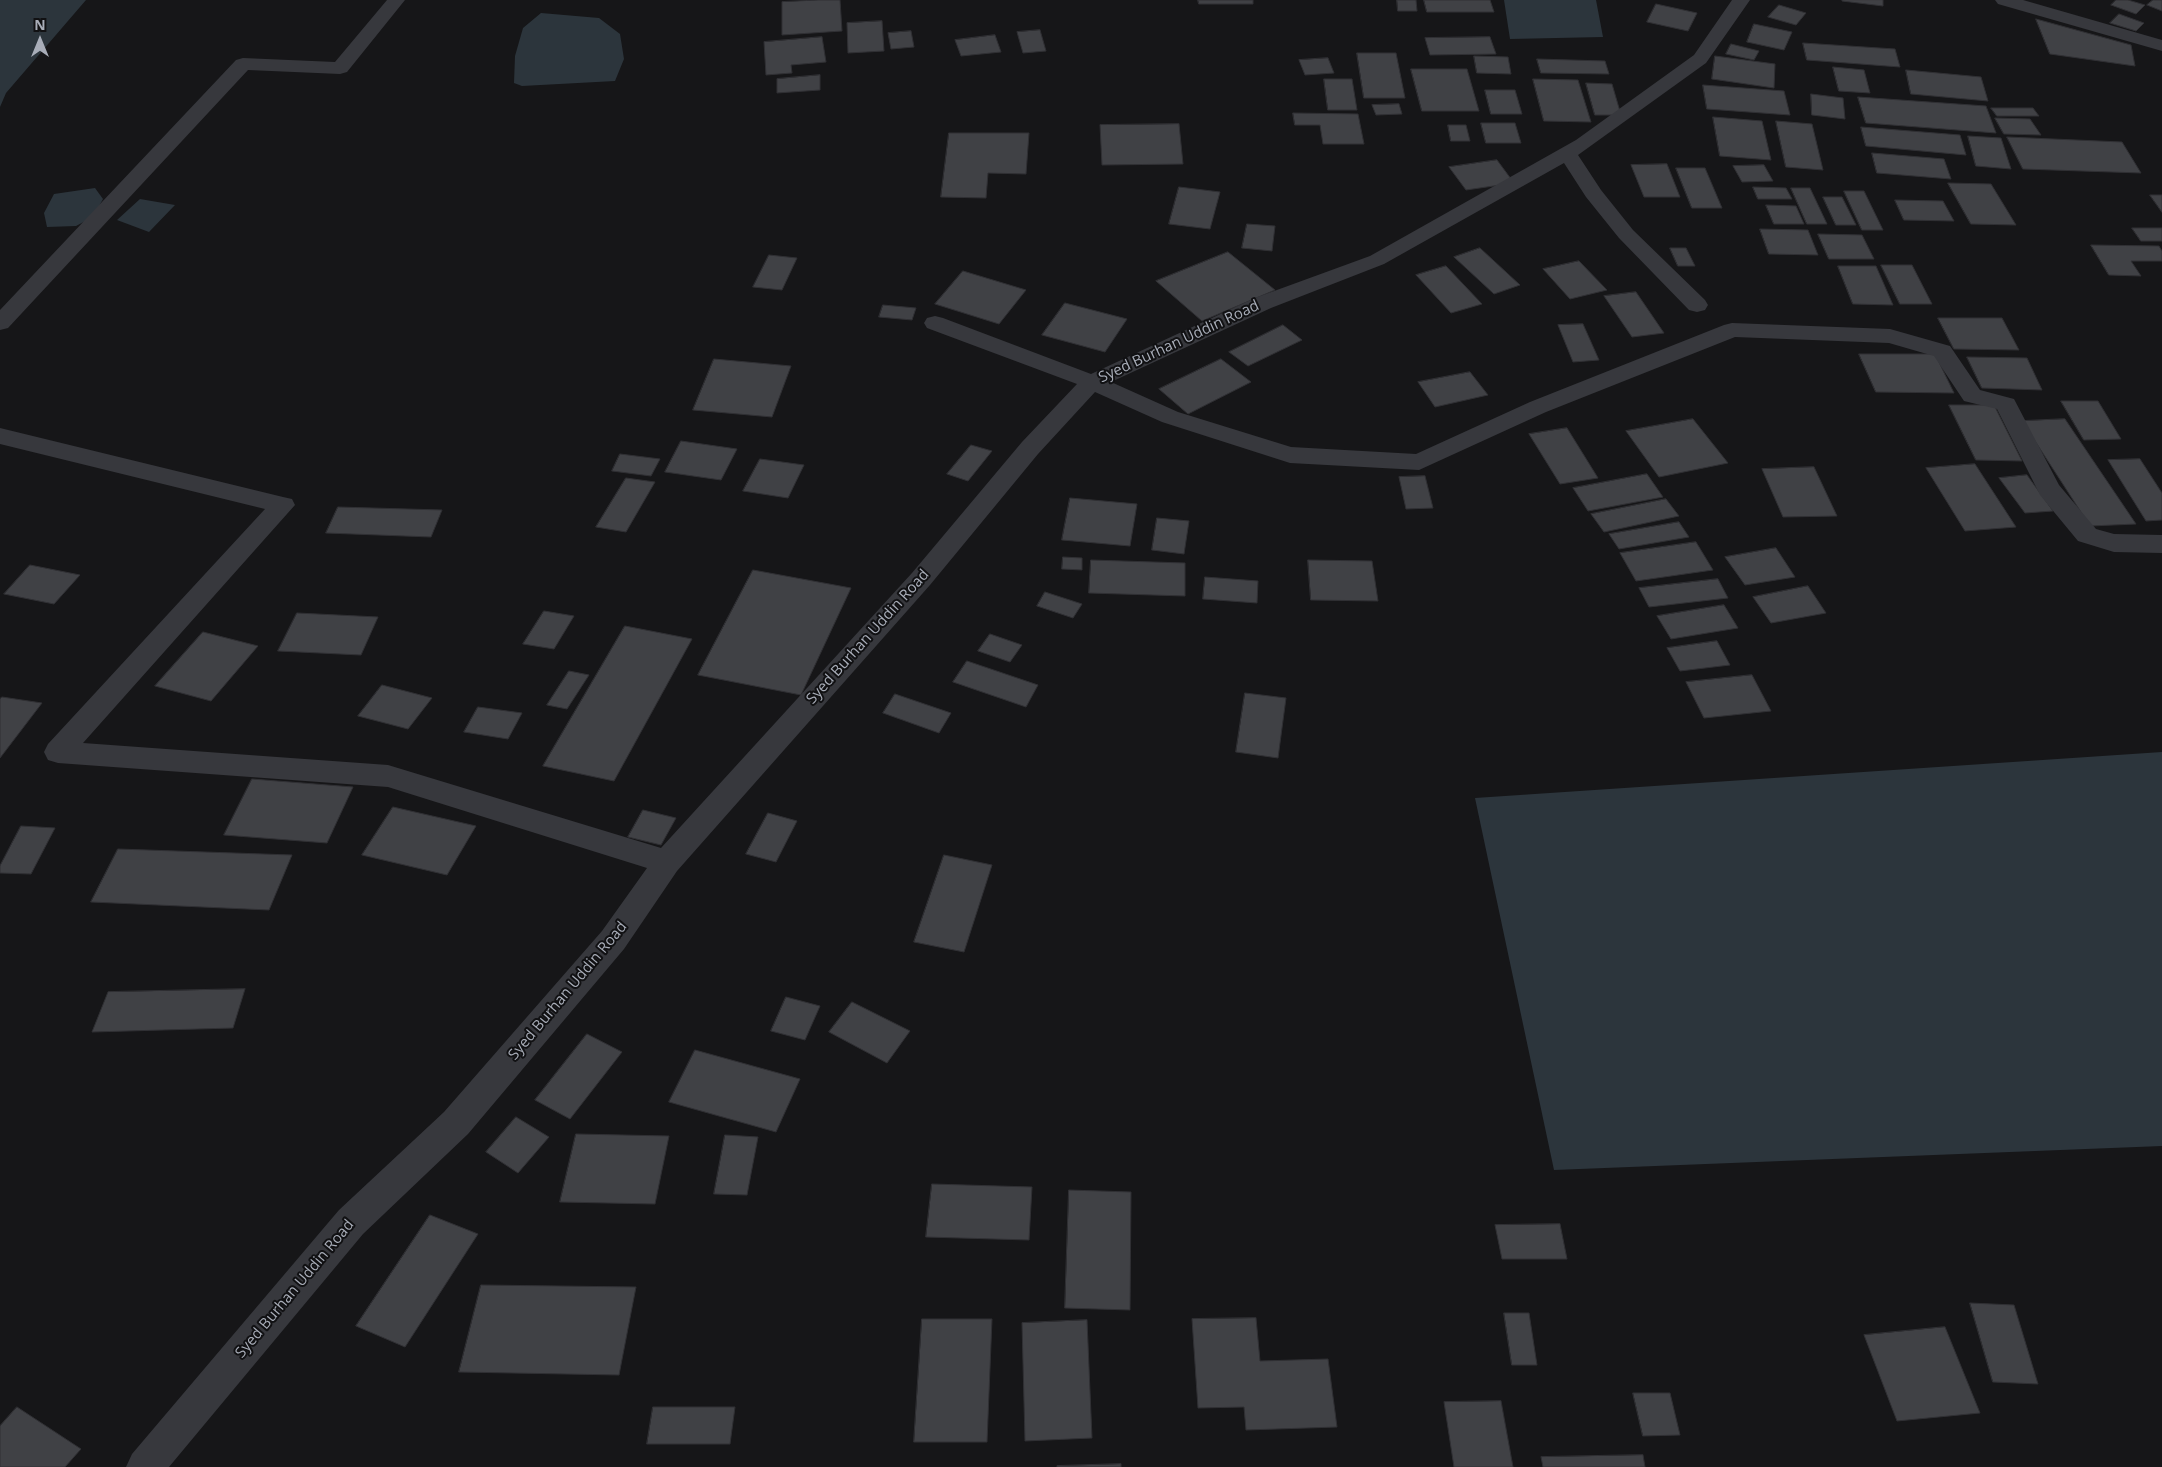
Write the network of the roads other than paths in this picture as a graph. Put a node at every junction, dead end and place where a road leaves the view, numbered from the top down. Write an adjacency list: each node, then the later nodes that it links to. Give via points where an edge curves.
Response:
1 (396, 0): 7 (street, via 340,68 243,64)
2 (1741, 0): 5 (street, Syed Burhan Uddin Road, via 1700,60)
3 (2004, 0): 4 (street)
4 (2162, 46)
5 (1567, 153): 6 (street, via 1626,234); 9 (street, Syed Burhan Uddin Road, via 1377,260 1263,303)
6 (1697, 305)
7 (0, 323)
8 (935, 323): 9 (street)
9 (1092, 382): 11 (street, via 1170,416 1290,455 1419,462 1538,407 1732,330 1890,336 1942,351 1972,396 2006,404 2049,489 2087,535 2114,543); 12 (street, Syed Burhan Uddin Road, via 1030,448 921,579)
10 (0, 436): 12 (street, via 283,505 58,752 388,776)
11 (2162, 544)
12 (667, 862): 13 (street, Syed Burhan Uddin Road, via 614,940 488,1087 456,1123 351,1222)
13 (145, 1467)

